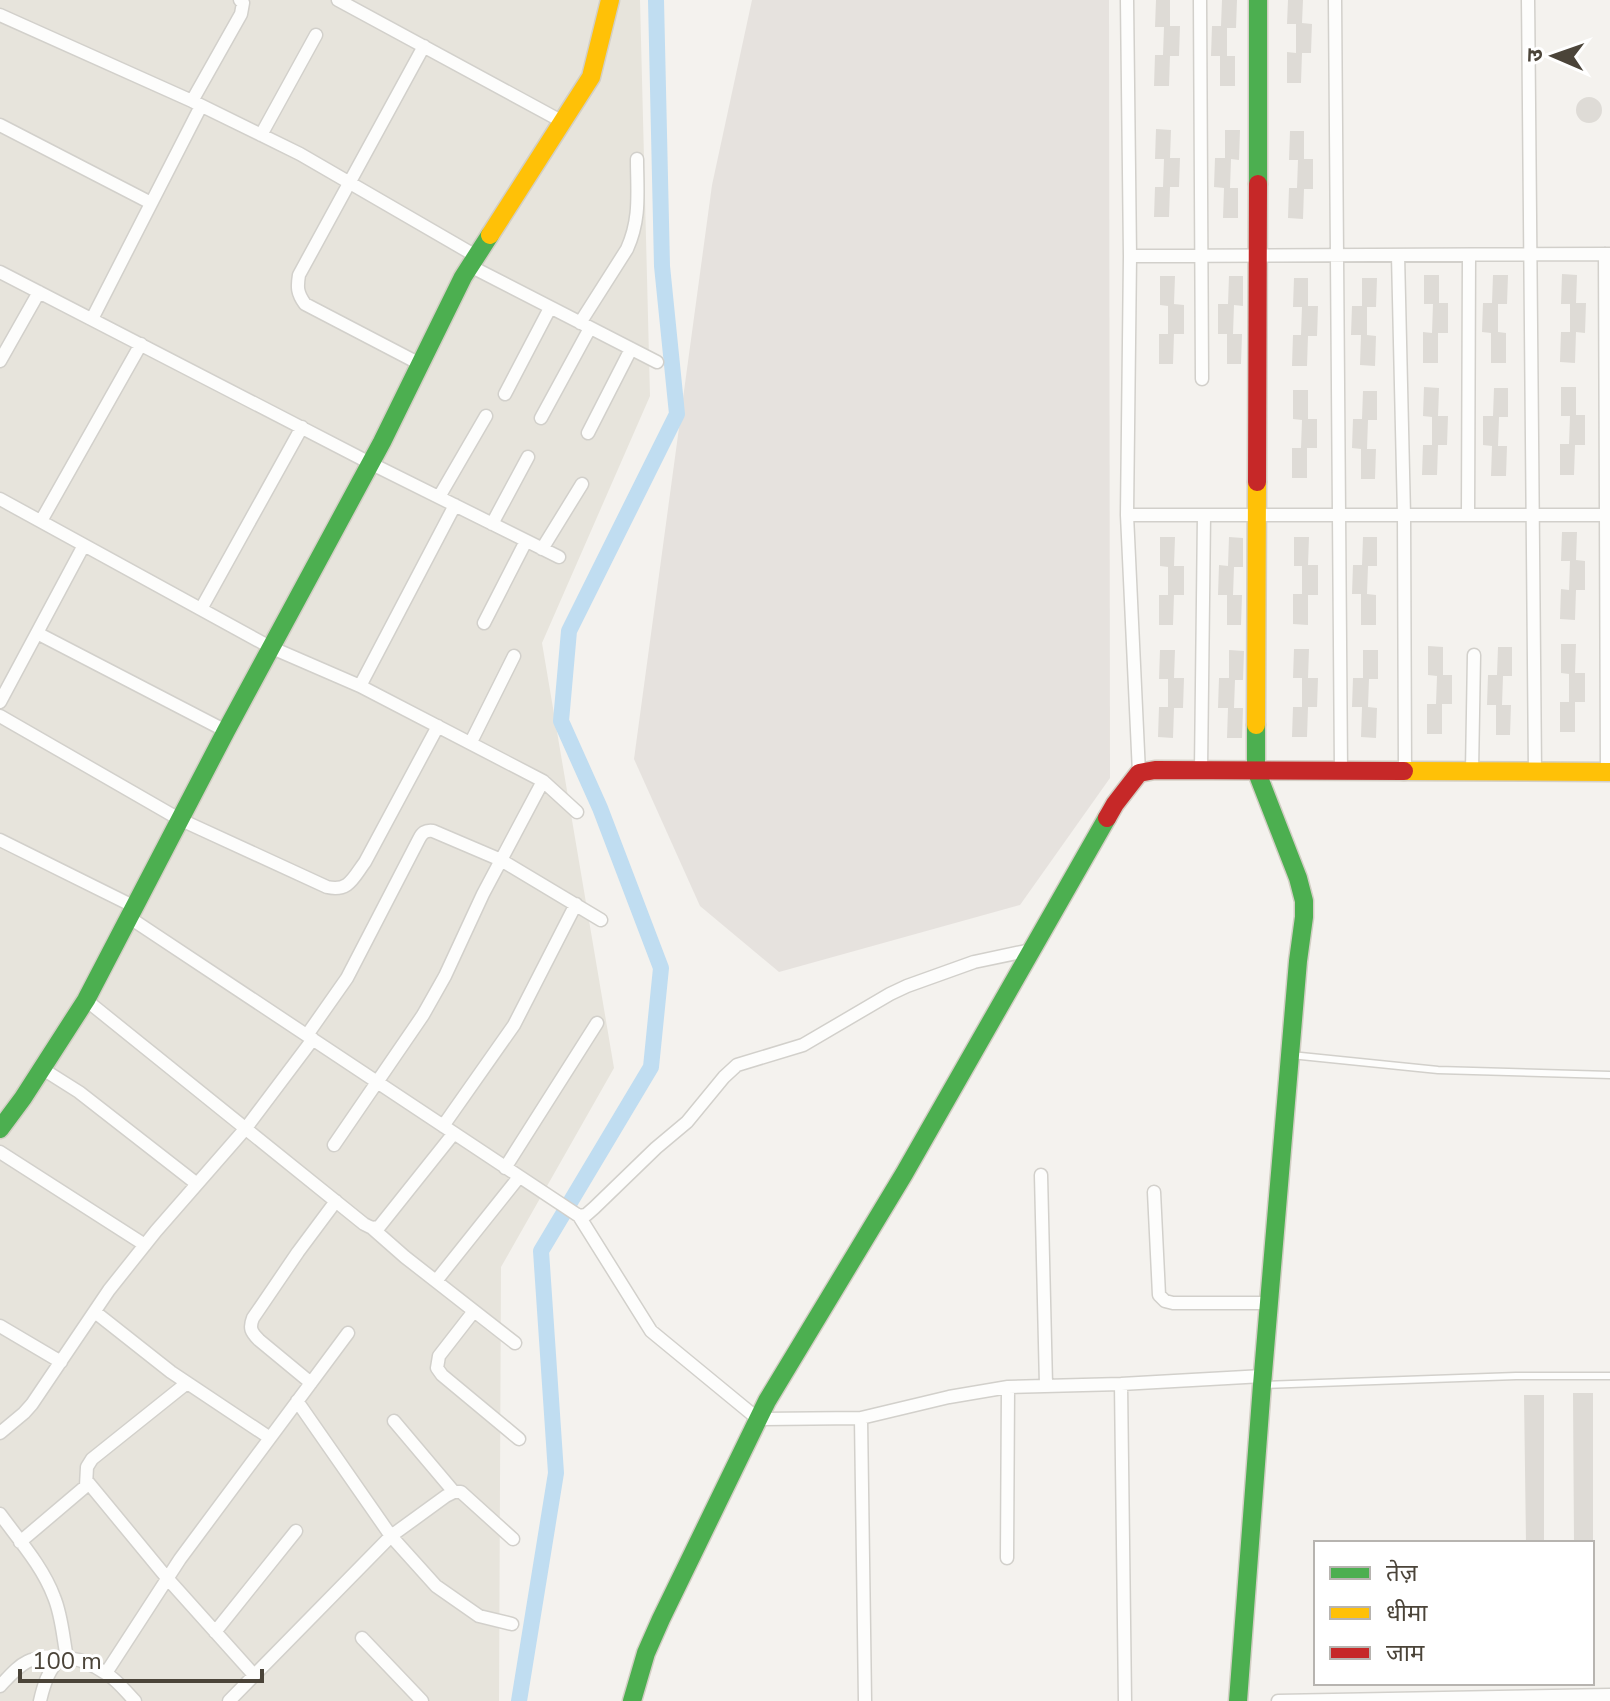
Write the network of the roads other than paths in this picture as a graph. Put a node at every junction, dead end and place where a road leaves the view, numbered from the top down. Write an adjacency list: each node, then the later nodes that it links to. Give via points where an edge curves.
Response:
1 (240, 0): 12 (street, via 241,14)
2 (338, 0): 11 (street)
3 (610, 0): 13 (street, via 591,77)
4 (1127, 0): 24 (street)
5 (1200, 0): 25 (street)
6 (1258, 0): 26 (street)
7 (1335, 0): 20 (street)
8 (1528, 0): 23 (street)
9 (0, 15): 12 (street)
10 (316, 35): 15 (street)
11 (424, 46): 13 (street); 17 (street)
12 (196, 103): 15 (street); 18 (street)
13 (563, 122): 27 (street)
14 (0, 125): 18 (street)
15 (261, 135): 17 (street)
16 (637, 159): 32 (street, via 633,236)
17 (349, 183): 27 (street); 37 (street, via 299,275 298,295 305,304)
18 (151, 203): 31 (street)
19 (1608, 254): 23 (street); 57 (street)
20 (1337, 255): 21 (street); 26 (street); 53 (street)
21 (1398, 255): 22 (street); 54 (street)
22 (1469, 255): 23 (street); 55 (street)
23 (1531, 255): 56 (street)
24 (1130, 256): 25 (street); 50 (street)
25 (1201, 256): 26 (street); 38 (street)
26 (1258, 256): 52 (street)
27 (473, 261): 30 (street); 37 (street)
28 (0, 272): 29 (street)
29 (39, 292): 31 (street); 35 (street)
30 (550, 308): 32 (street); 39 (street)
31 (92, 319): 33 (street)
32 (585, 325): 34 (street); 41 (street)
33 (141, 344): 42 (street); 58 (street)
34 (631, 349): 36 (street); 43 (street)
35 (0, 361)
36 (657, 362)
37 (420, 364): 45 (street)
38 (1202, 379)
39 (505, 394)
40 (486, 416): 47 (street)
41 (541, 418)
42 (302, 427): 45 (street); 64 (street)
43 (588, 433)
44 (528, 457): 59 (street)
45 (370, 463): 47 (street); 67 (street)
46 (582, 484): 62 (street)
47 (439, 497): 49 (street)
48 (0, 499): 58 (street)
49 (455, 505): 59 (street); 70 (street)
50 (1127, 515): 51 (street); 83 (street)
51 (1204, 515): 52 (street); 76 (street)
52 (1257, 515): 53 (street); 77 (street)
53 (1339, 515): 54 (street); 78 (street)
54 (1404, 515): 55 (street); 79 (street)
55 (1468, 515): 56 (street)
56 (1531, 515): 57 (street); 81 (street)
57 (1608, 515): 82 (street)
58 (41, 521): 61 (street)
59 (492, 524): 60 (street)
60 (526, 541): 62 (street); 65 (street)
61 (84, 545): 64 (street); 66 (street)
62 (542, 549): 63 (street)
63 (559, 557)
64 (201, 609): 67 (street)
65 (484, 623)
66 (37, 633): 71 (street); 74 (street)
67 (270, 647): 70 (street); 74 (street)
68 (1474, 655): 80 (street)
69 (514, 656): 75 (street)
70 (360, 686): 73 (street)
71 (0, 702)
72 (0, 716): 86 (street)
73 (438, 726): 75 (street); 86 (street, via 365,862 343,888 327,887)
74 (226, 731): 86 (street)
75 (471, 742): 84 (street)
76 (1201, 770): 77 (street); 83 (street)
77 (1256, 770): 78 (street); 96 (street, via 1304,901)
78 (1341, 771): 79 (street)
79 (1405, 771): 80 (street)
80 (1472, 771): 81 (street)
81 (1535, 772): 82 (street)
82 (1608, 772)
83 (1139, 773): 92 (street, via 1115,804)
84 (543, 781): 85 (street); 88 (street)
85 (577, 812)
86 (179, 819): 90 (street)
87 (0, 840): 90 (street)
88 (501, 860): 89 (street); 95 (street, via 433,831 422,834); 99 (street, via 445,976)
89 (576, 904): 91 (street); 102 (street, via 514,1025)
90 (132, 912): 93 (street); 95 (street)
91 (601, 920)
92 (1031, 950): 111 (street, via 974,962 907,986 803,1045 737,1065 687,1122 594,1208 586,1215); 131 (street)
93 (86, 1000): 97 (street); 100 (street)
94 (597, 1023): 105 (street)
95 (310, 1037): 99 (street); 100 (street)
96 (1291, 1055): 98 (lane, via 1438,1070); 115 (street)
97 (41, 1068): 101 (street); 108 (street)
98 (1610, 1075)
99 (377, 1082): 102 (street); 103 (street)
100 (246, 1128): 108 (street); 110 (street)
101 (0, 1129)
102 (448, 1130): 105 (street); 112 (street, via 379,1227)
103 (334, 1145)
104 (0, 1152): 113 (street)
105 (505, 1168): 107 (street)
106 (1041, 1175): 127 (street)
107 (519, 1177): 111 (street); 114 (street)
108 (197, 1184): 113 (street)
109 (1154, 1192): 115 (street, via 1159,1295 1165,1301)
110 (336, 1201): 112 (street); 125 (street, via 250,1327)
111 (575, 1214): 131 (street, via 651,1331)
112 (372, 1228): 114 (street)
113 (145, 1245): 117 (street)
114 (436, 1281): 116 (street)
115 (1270, 1303): 123 (street)
116 (474, 1311): 120 (street); 135 (street, via 439,1356 437,1368)
117 (95, 1312): 121 (street); 124 (street)
118 (0, 1326): 121 (street)
119 (348, 1333): 125 (street)
120 (515, 1343)
121 (61, 1362): 133 (street, via 32,1404)
122 (1610, 1376): 123 (lane)
123 (1262, 1381): 126 (street); 162 (street)
124 (187, 1383): 134 (street); 136 (street, via 92,1459)
125 (311, 1383): 129 (street)
126 (1121, 1384): 127 (street); 161 (street)
127 (1046, 1385): 128 (street)
128 (1008, 1387): 130 (street); 143 (street)
129 (297, 1401): 134 (street); 140 (street)
130 (861, 1418): 131 (street); 160 (street)
131 (758, 1419): 159 (street, via 656,1630)
132 (394, 1421): 137 (street)
133 (0, 1433)
134 (270, 1438): 144 (street)
135 (519, 1439)
136 (87, 1481): 142 (street); 144 (street)
137 (454, 1492): 140 (street); 141 (street, via 461,1492)
138 (0, 1514): 142 (street)
139 (296, 1531): 146 (street)
140 (391, 1536): 145 (street, via 452,1599 479,1616); 150 (street)
141 (513, 1539)
142 (20, 1542): 148 (street, via 58,1607)
143 (1007, 1558)
144 (167, 1578): 146 (street); 149 (street)
145 (512, 1624)
146 (215, 1632): 150 (street)
147 (362, 1638): 158 (street)
148 (63, 1660): 149 (street, via 78,1660); 151 (street, via 28,1660); 156 (street, via 46,1680)
149 (106, 1673): 154 (street)
150 (254, 1675): 157 (street)
151 (0, 1686)
152 (1610, 1695): 153 (street)
153 (1470, 1699): 155 (street)
154 (131, 1700)
155 (1338, 1700): 163 (street)
156 (40, 1701)
157 (229, 1701)
158 (422, 1701)
159 (632, 1701)
160 (865, 1701)
161 (1125, 1701)
162 (1238, 1701)
163 (1278, 1701)

